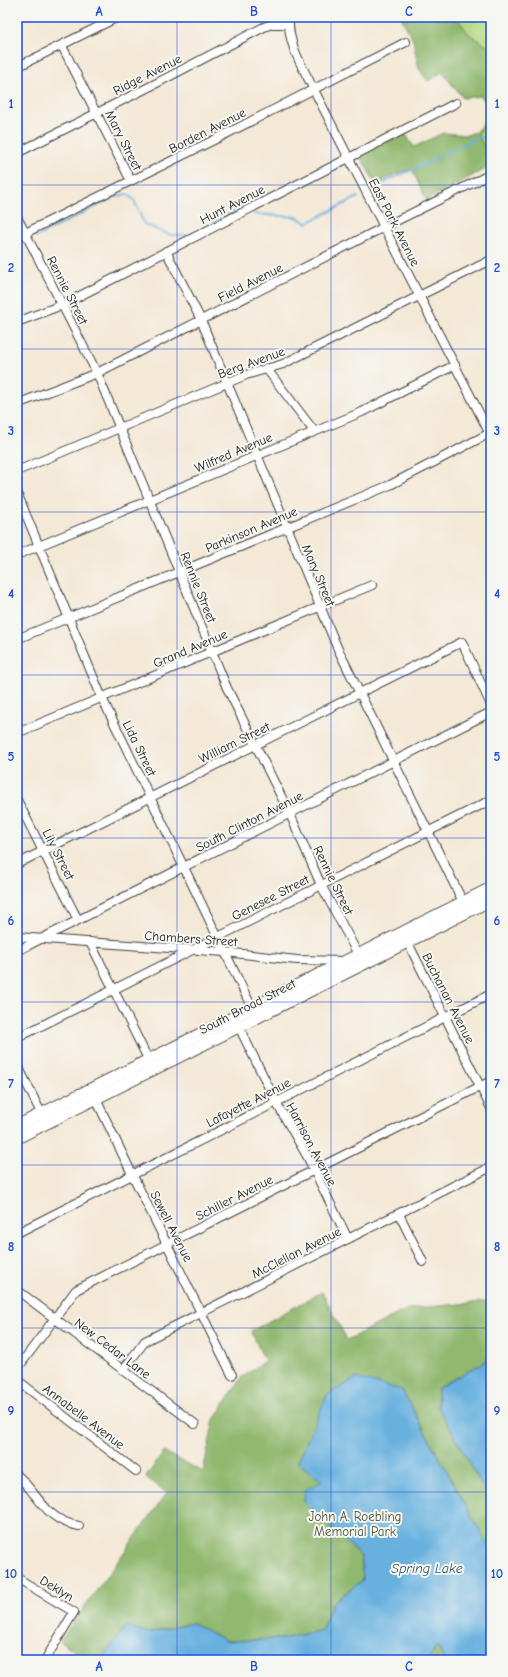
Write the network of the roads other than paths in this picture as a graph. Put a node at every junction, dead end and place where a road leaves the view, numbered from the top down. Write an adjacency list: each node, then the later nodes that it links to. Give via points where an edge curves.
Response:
1 (118, 17): 4 (street)
2 (289, 20): 6 (street, East Park Avenue, via 292,43); 8 (street, Ridge Avenue, via 264,27)
3 (406, 42): 6 (street, Borden Avenue)
4 (62, 46): 5 (street); 8 (street, Mary Street)
5 (17, 67)
6 (313, 88): 10 (street, East Park Avenue); 12 (street, Borden Avenue)
7 (456, 103): 10 (street, Hunt Avenue)
8 (96, 113): 9 (street, Ridge Avenue); 12 (street, Mary Street)
9 (17, 152)
10 (349, 157): 14 (street, East Park Avenue); 17 (street, Hunt Avenue)
11 (491, 174): 14 (street, Field Avenue)
12 (131, 181): 15 (street, Borden Avenue)
13 (17, 217): 15 (street, Rennie Street)
14 (384, 227): 19 (street, East Park Avenue); 21 (street, Field Avenue)
15 (25, 233): 16 (street, Borden Avenue); 20 (street, Rennie Street)
16 (17, 237)
17 (166, 251): 20 (street, Hunt Avenue); 21 (street, Mary Street)
18 (489, 261): 19 (street, Berg Avenue)
19 (420, 296): 23 (street, East Park Avenue); 24 (street, Berg Avenue, via 283,364)
20 (62, 305): 22 (street, Hunt Avenue); 25 (street, Rennie Street)
21 (201, 320): 25 (street, Field Avenue); 26 (street, Mary Street)
22 (17, 322)
23 (455, 365): 29 (street, Wilfred Avenue, via 362,412); 30 (street, East Park Avenue)
24 (266, 368): 26 (street, Berg Avenue); 29 (street)
25 (97, 373): 27 (street, Field Avenue); 28 (street, Rennie Street)
26 (227, 382): 28 (street, Berg Avenue); 31 (street, Mary Street)
27 (17, 404)
28 (120, 428): 32 (street, Berg Avenue); 34 (street, Rennie Street)
29 (314, 431): 31 (street, Wilfred Avenue)
30 (490, 434): 35 (street, Parkinson Avenue, via 390,485)
31 (256, 455): 34 (street, Wilfred Avenue); 35 (street, Mary Street)
32 (17, 471)
33 (17, 493): 36 (street, Lida Street)
34 (150, 500): 36 (street, Wilfred Avenue); 38 (street, Rennie Street)
35 (286, 527): 38 (street, Parkinson Avenue); 40 (street, Mary Street)
36 (39, 546): 37 (street, Wilfred Avenue); 41 (street, Lida Street)
37 (17, 555)
38 (180, 572): 41 (street, Parkinson Avenue); 43 (street, Rennie Street)
39 (372, 585): 40 (street, Grand Avenue)
40 (320, 607): 43 (street, Grand Avenue); 44 (street, Mary Street)
41 (69, 618): 42 (street, Parkinson Avenue); 45 (street, Lida Street)
42 (17, 639)
43 (212, 652): 45 (street, Grand Avenue); 49 (street, Rennie Street)
44 (360, 694): 46 (street, William Street, via 462,642); 49 (street, William Street); 50 (street, Mary Street)
45 (102, 698): 48 (street, Grand Avenue); 51 (street, Lida Street)
46 (491, 705)
47 (491, 712): 50 (street, South Clinton Avenue)
48 (17, 733)
49 (256, 745): 51 (street, William Street); 54 (street, Rennie Street)
50 (393, 762): 54 (street, South Clinton Avenue); 55 (street, Mary Street)
51 (150, 797): 56 (street, William Street); 58 (street, Lida Street)
52 (17, 800): 56 (street, Lily Street)
53 (491, 800): 55 (street, Genesee Street)
54 (290, 814): 58 (street, South Clinton Avenue); 59 (street, Rennie Street)
55 (428, 832): 59 (street, Genesee Street); 62 (street, Mary Street)
56 (44, 850): 57 (street, William Street); 63 (street, Lily Street)
57 (17, 864)
58 (184, 867): 63 (street, South Clinton Avenue); 65 (street, Lida Street)
59 (321, 885): 65 (street, Genesee Street); 73 (street, Rennie Street)
60 (491, 888): 62 (main road, South Broad Street)
61 (491, 900): 67 (main road, South Broad Street)
62 (463, 902): 71 (main road, South Broad Street)
63 (78, 920): 66 (street, South Clinton Avenue)
64 (17, 937): 66 (street, Chambers Street)
65 (218, 938): 69 (street, Genesee Street); 72 (street, Lida Street)
66 (42, 939): 68 (street, Chambers Street); 70 (street, South Clinton Avenue)
67 (407, 941): 71 (main road, South Broad Street); 78 (street, Buchanan Avenue)
68 (90, 942): 69 (street, Chambers Street); 75 (street)
69 (192, 950): 72 (street, Chambers Street); 75 (street, Genesee Street)
70 (17, 951)
71 (378, 951): 73 (main road, South Broad Street)
72 (225, 952): 74 (street, Chambers Street, via 297,960); 77 (street, Lida Street)
73 (361, 959): 74 (main road, South Broad Street); 79 (main road, South Broad Street)
74 (345, 961): 77 (main road, South Broad Street)
75 (114, 989): 80 (street, Genesee Street); 81 (street)
76 (491, 994): 78 (street, Lafayette Avenue)
77 (252, 1008): 79 (main road, South Broad Street)
78 (445, 1017): 84 (street, Buchanan Avenue); 86 (street, Lafayette Avenue)
79 (236, 1022): 81 (main road, South Broad Street); 85 (main road, South Broad Street); 86 (street, Harrison Avenue)
80 (17, 1038)
81 (148, 1059): 85 (main road, South Broad Street)
82 (17, 1064): 88 (street)
83 (491, 1081): 84 (street, Schiller Avenue)
84 (480, 1086): 87 (street, Buchanan Avenue); 92 (street, Schiller Avenue)
85 (93, 1093): 88 (main road, South Broad Street); 93 (street, Sewell Avenue)
86 (276, 1102): 92 (street, Harrison Avenue); 93 (street, Lafayette Avenue)
87 (491, 1108)
88 (44, 1118): 89 (main road, South Broad Street); 90 (main road, South Broad Street)
89 (17, 1126)
90 (17, 1138)
91 (491, 1167): 94 (street, McClellan Avenue)
92 (314, 1170): 96 (street, Harrison Avenue); 97 (street, Schiller Avenue)
93 (132, 1174): 95 (street, Lafayette Avenue); 97 (street, Sewell Avenue)
94 (399, 1214): 96 (street, McClellan Avenue); 98 (street)
95 (17, 1233)
96 (348, 1239): 100 (street, McClellan Avenue)
97 (166, 1243): 100 (street, Sewell Avenue); 101 (street, Schiller Avenue, via 76,1290)
98 (423, 1262)
99 (17, 1290): 101 (street, New Cedar Lane)
100 (202, 1312): 103 (street, McClellan Avenue, via 145,1341); 104 (street, Sewell Avenue)
101 (54, 1319): 102 (street, Schiller Avenue); 103 (street, New Cedar Lane)
102 (17, 1369)
103 (123, 1370): 106 (street, New Cedar Lane)
104 (232, 1374)
105 (17, 1380): 107 (street, Annabelle Avenue)
106 (195, 1424)
107 (136, 1471)
108 (17, 1475): 109 (street, via 47,1510 68,1524)
109 (79, 1526)
110 (17, 1578): 111 (street, Deklyn, via 74,1612)
111 (45, 1660)

